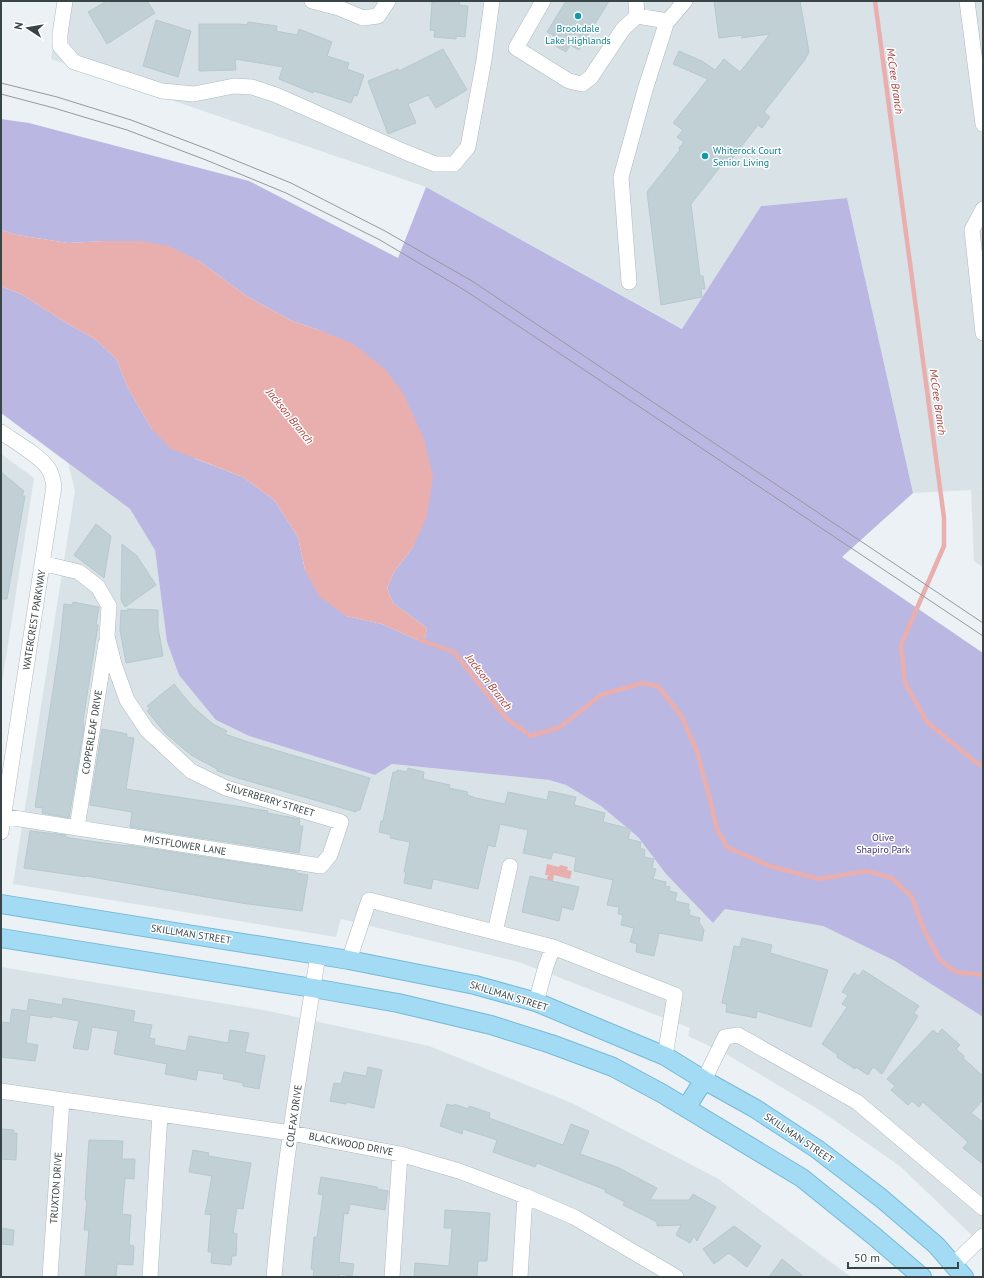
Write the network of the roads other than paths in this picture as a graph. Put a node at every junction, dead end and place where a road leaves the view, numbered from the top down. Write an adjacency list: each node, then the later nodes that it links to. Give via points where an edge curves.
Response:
1 (65, 1): 4 (street, via 60,46 74,62 162,91 194,94 234,86 252,86 435,164 454,164 468,147)
2 (312, 1): 3 (street, via 363,18 378,16)
3 (388, 1)
4 (492, 1)
5 (543, 1): 9 (street, via 516,48 569,81 582,84 591,77 624,29)
6 (636, 1): 9 (street)
7 (685, 1): 10 (street)
8 (966, 1): 11 (street)
9 (637, 16): 10 (street)
10 (668, 21): 13 (street, via 645,90 621,177)
11 (983, 124)
12 (983, 209): 14 (street, via 972,230)
13 (629, 282)
14 (983, 333)
15 (1, 432): 16 (street, WATERCREST PARKWAY, via 43,462 53,477 54,486)
16 (42, 563): 17 (street, SILVERBERRY STREET, via 79,572 98,587 109,606); 18 (street, WATERCREST PARKWAY)
17 (107, 636): 19 (street, SILVERBERRY STREET, via 126,700 147,730 190,771 226,788); 20 (street, COPPERLEAF DRIVE)
18 (2, 816): 20 (street, MISTFLOWER LANE); 21 (street, WATERCREST PARKWAY)
19 (341, 822): 20 (street, MISTFLOWER LANE, via 330,855 320,866)
20 (76, 828)
21 (1, 832)
22 (510, 866): 24 (street)
23 (1, 904): 27 (main road, SKILLMAN STREET)
24 (495, 932): 26 (street); 28 (street, via 369,900)
25 (1, 938): 29 (main road)
26 (554, 947): 30 (street); 31 (street, via 675,995)
27 (318, 955): 28 (main road, SKILLMAN STREET); 29 (street, COLFAX DRIVE)
28 (349, 960): 30 (main road, SKILLMAN STREET, via 475,985)
29 (313, 988): 35 (main road, via 491,1025 551,1044 613,1067); 37 (street, COLFAX DRIVE)
30 (536, 1002): 31 (main road, SKILLMAN STREET)
31 (665, 1056): 32 (main road, SKILLMAN STREET)
32 (704, 1080): 35 (main road); 40 (street, via 725,1037 738,1035 858,1102); 42 (main road, SKILLMAN STREET, via 756,1109 817,1149 881,1198 936,1245)
33 (1, 1091): 34 (street, BLACKWOOD DRIVE)
34 (62, 1100): 36 (street, BLACKWOOD DRIVE); 43 (street, TRUXTON DRIVE)
35 (686, 1108): 49 (main road, via 802,1178)
36 (160, 1114): 37 (street, BLACKWOOD DRIVE); 44 (street)
37 (291, 1133): 38 (street, BLACKWOOD DRIVE); 45 (street, COLFAX DRIVE)
38 (400, 1154): 39 (street, BLACKWOOD DRIVE, via 459,1171); 46 (street)
39 (525, 1196): 47 (street); 48 (street, BLACKWOOD DRIVE, via 574,1217)
40 (983, 1208)
41 (983, 1236): 42 (street)
42 (958, 1271)
43 (50, 1277)
44 (150, 1277)
45 (274, 1277)
46 (392, 1277)
47 (520, 1277)
48 (676, 1277)
49 (922, 1277)

